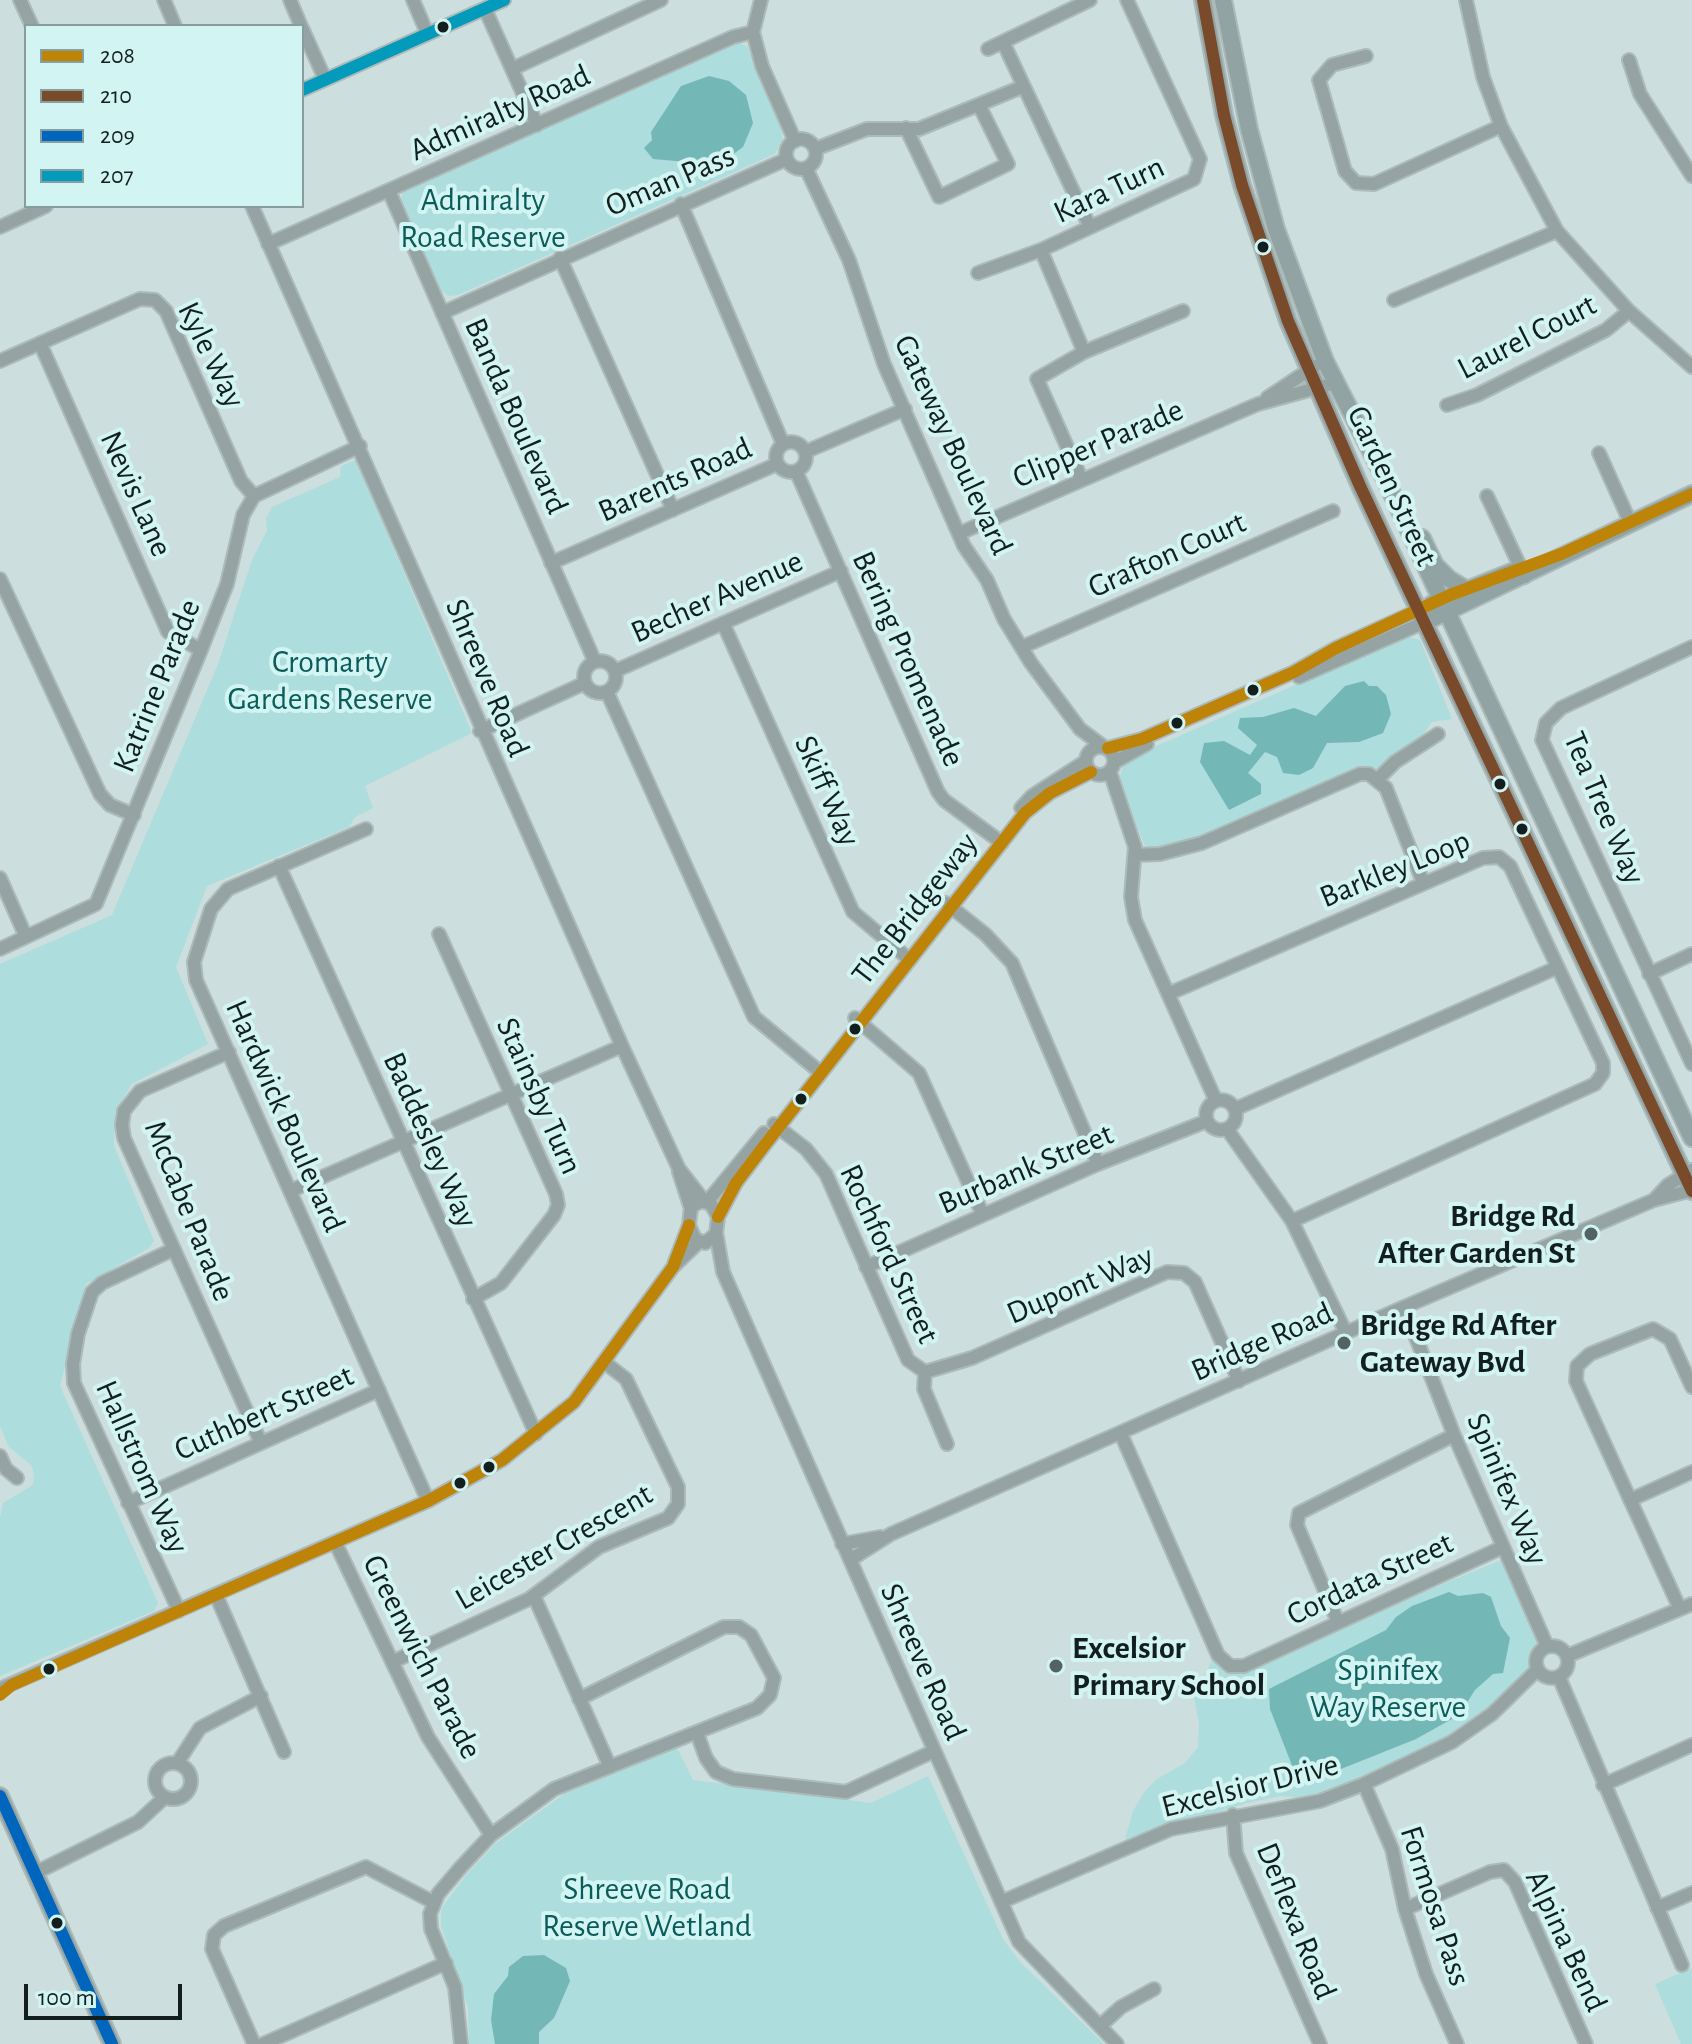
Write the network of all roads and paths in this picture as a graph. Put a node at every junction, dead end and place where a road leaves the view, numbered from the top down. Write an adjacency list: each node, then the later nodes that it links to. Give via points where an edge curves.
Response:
1 (20, 0): 14 (street)
2 (164, 0): 15 (street)
3 (290, 0): 16 (street)
4 (413, 0): 19 (street)
5 (504, 0): 13 (street)
6 (661, 0): 24 (street)
7 (761, 0): 18 (street)
8 (1090, 0): 20 (street)
9 (1127, 0): 42 (street, Kara Turn, via 1200,159 1194,179)
10 (1203, 0): 57 (main road, Garden Street, via 1242,185)
11 (1223, 0): 55 (main road, Garden Street, via 1245,114 1276,229)
12 (1466, 0): 30 (street, via 1483,77)
13 (485, 9): 19 (street); 24 (street)
14 (31, 24)
15 (174, 24)
16 (301, 24)
17 (304, 32): 25 (street)
18 (753, 32): 29 (street, Admiralty Road); 32 (street)
19 (427, 33): 25 (street)
20 (1003, 42): 21 (street); 26 (street)
21 (988, 49)
22 (1366, 56): 30 (street, via 1332,65 1319,80 1345,171 1356,183 1374,184)
23 (1629, 60): 36 (street, via 1640,94)
24 (512, 69): 29 (street)
25 (325, 79): 27 (street)
26 (1022, 87): 28 (street); 42 (street)
27 (304, 89)
28 (980, 107): 31 (street, via 919,129); 31 (street, via 1008,164 939,197)
29 (537, 125): 37 (street, Admiralty Road)
30 (1501, 126): 43 (street)
31 (906, 128): 33 (street, via 867,129)
32 (795, 141): 33 (street, via 803,139); 34 (street)
33 (815, 149): 35 (street, via 816,158)
34 (787, 159): 35 (street); 38 (street, Oman Pass)
35 (806, 168): 62 (street, Gateway Boulevard, via 849,260)
36 (1692, 176)
37 (389, 191): 44 (street, Admiralty Road); 51 (street, Banda Boulevard)
38 (681, 204): 46 (street, Oman Pass); 63 (street)
39 (42, 208): 41 (street)
40 (253, 208): 44 (street, Shreeve Road)
41 (0, 227)
42 (1090, 227): 45 (street, Kara Turn)
43 (1557, 231): 48 (street); 50 (street)
44 (268, 244): 64 (street, Shreeve Road)
45 (1041, 250): 47 (street); 53 (street, Kara Turn)
46 (560, 258): 51 (street, Oman Pass); 74 (street)
47 (978, 273)
48 (1394, 300)
49 (1183, 311): 53 (street)
50 (1629, 311): 56 (street); 61 (street, Laurel Court, via 1606,330)
51 (442, 313): 78 (street, Banda Boulevard)
52 (40, 343): 54 (street, Kyle Way); 72 (street, Kyle Way, via 140,299 155,300 166,311 241,481); 90 (street, Nevis Lane, via 168,632)
53 (1084, 352): 69 (street, via 1037,379)
54 (0, 361)
55 (1325, 361): 57 (street, Clipper Parade); 58 (main road, Garden Street)
56 (1692, 367)
57 (1309, 370): 59 (main road, Garden Street); 60 (street, Clipper Parade)
58 (1335, 383): 59 (street, Clipper Parade); 70 (main road, Garden Street)
59 (1318, 389): 60 (street, Clipper Parade); 85 (main road, Garden Street)
60 (1258, 404): 69 (street, Clipper Parade)
61 (1447, 405)
62 (905, 409): 65 (street); 77 (street, Gateway Boulevard)
63 (783, 444): 65 (street, via 796,443); 67 (street, via 776,453)
64 (360, 446): 72 (street); 96 (street, Shreeve Road)
65 (805, 452): 68 (street, via 804,464)
66 (1599, 453): 76 (street)
67 (777, 464): 68 (street); 74 (street, Barents Road)
68 (796, 471): 79 (street, Bering Promenade)
69 (1081, 478): 77 (street, Clipper Parade)
70 (1386, 481): 82 (main road, via 1402,496 1435,565); 84 (main road, Garden Street)
71 (1692, 494): 76 (main road)
72 (254, 496): 90 (street, Katrine Parade, via 243,515 227,584)
73 (1487, 496): 80 (street)
74 (673, 510): 78 (street, Barents Road)
75 (1333, 511): 88 (street, Grafton Court)
76 (1630, 522): 80 (main road)
77 (960, 533): 88 (street, Gateway Boulevard)
78 (551, 563): 91 (street, Banda Boulevard)
79 (841, 571): 86 (street, Becher Avenue); 105 (street, Bering Promenade, via 938,792)
80 (1523, 572): 82 (main road); 83 (main road)
81 (0, 579): 103 (street, via 100,794 110,805)
82 (1467, 590): 84 (main road)
83 (1489, 594): 84 (main road); 87 (main road, via 1468,612)
84 (1443, 607): 85 (main road, The Bridgeway); 87 (main road, Garden Street)
85 (1422, 616): 98 (street, The Bridgeway, via 1336,648 1142,739); 100 (street, The Bridgeway, via 1138,748); 134 (main road, Garden Street)
86 (723, 623): 92 (street, Becher Avenue); 115 (street, Skiff Way, via 853,912)
87 (1458, 637): 130 (main road, Garden Street)
88 (1022, 647): 95 (street, Gateway Boulevard)
89 (1692, 647): 117 (street, Tea Tree Way, via 1561,708 1543,730 1542,740)
90 (201, 650): 103 (street, Katrine Parade)
91 (595, 662): 92 (street, via 606,662); 93 (street, via 585,670)
92 (615, 671): 94 (street, via 616,681)
93 (585, 683): 94 (street, via 594,692); 96 (street)
94 (607, 692): 123 (street, via 751,1012)
95 (1080, 729): 98 (street, Gateway Boulevard); 99 (street, Gateway Boulevard)
96 (480, 731): 120 (street, Shreeve Road)
97 (1438, 734): 101 (street)
98 (1106, 748): 99 (street, The Bridgeway, via 1094,748); 100 (street)
99 (1090, 766): 100 (street, The Bridgeway); 102 (street, Gateway Boulevard); 105 (street, The Bridgeway, via 1033,806)
100 (1113, 767): 102 (street, Gateway Boulevard)
101 (1378, 779): 106 (street, via 1360,774 1202,843); 109 (street)
102 (1120, 803): 106 (street, Gateway Boulevard)
103 (134, 815): 112 (street, Katrine Parade, via 96,904)
104 (366, 829): 107 (street, Hardwick Boulevard)
105 (999, 841): 110 (street, The Bridgeway)
106 (1135, 855): 118 (street, Gateway Boulevard, via 1135,920)
107 (279, 866): 121 (street, Hardwick Boulevard, via 219,898 196,950 196,980); 131 (street, Baddesley Way)
108 (0, 878): 112 (street)
109 (1423, 882): 116 (street, Barkley Loop, via 1483,858 1499,857 1510,866); 118 (street, Barkley Loop)
110 (949, 905): 115 (street, The Bridgeway); 132 (street, via 1012,963)
111 (439, 934): 124 (street, Stainsby Turn)
112 (26, 937): 113 (street, Katrine Parade)
113 (0, 949)
114 (1692, 954): 117 (street)
115 (907, 958): 119 (street, The Bridgeway)
116 (1556, 968): 126 (street); 142 (street, Barkley Loop, via 1603,1063 1595,1084)
117 (1649, 974): 122 (street, Tea Tree Way)
118 (1168, 994): 125 (street, Gateway Boulevard)
119 (858, 1021): 123 (street, The Bridgeway); 140 (street, via 919,1073)
120 (622, 1046): 124 (street); 133 (street, Shreeve Road)
121 (229, 1052): 136 (street, Hardwick Boulevard); 146 (street, McCabe Parade, via 140,1091 124,1111 124,1138)
122 (1692, 1064)
123 (818, 1070): 128 (street, The Bridgeway)
124 (510, 1095): 131 (street); 150 (street, Stainsby Turn, via 558,1205 501,1283)
125 (1216, 1101): 126 (street, via 1227,1101); 127 (street, via 1207,1111)
126 (1235, 1109): 129 (street, via 1236,1119)
127 (1207, 1121): 129 (street); 132 (street, Burbank Street)
128 (775, 1125): 138 (street, The Bridgeway); 141 (street, The Bridgeway); 148 (street, Rochford Street, via 806,1149 826,1174)
129 (1227, 1129): 142 (street)
130 (1692, 1138)
131 (402, 1142): 136 (street); 150 (street, Baddesley Way)
132 (1098, 1164): 140 (street, Burbank Street)
133 (679, 1169): 138 (street, Shreeve Road); 139 (street, Shreeve Road)
134 (1688, 1172): 135 (main road, Garden Street); 137 (street, Bridge Road)
135 (1692, 1190): 137 (street, Bridge Road)
136 (290, 1191): 157 (street, Hardwick Boulevard)
137 (1654, 1200): 151 (street, Bridge Road)
138 (706, 1201): 139 (street); 141 (street, Shreeve Road)
139 (691, 1209): 143 (street, Shreeve Road)
140 (983, 1215): 148 (street, Burbank Street)
141 (718, 1217): 144 (street, Shreeve Road)
142 (1292, 1221): 152 (street)
143 (689, 1225): 145 (street, Shreeve Road); 147 (street)
144 (716, 1232): 145 (street); 149 (street, Shreeve Road)
145 (702, 1242): 147 (street); 149 (street, Shreeve Road)
146 (174, 1249): 161 (street, McCabe Parade); 168 (street, Hallstrom Way, via 102,1283 86,1306 78,1334 74,1383)
147 (673, 1267): 153 (street)
148 (866, 1267): 154 (street, Rochford Street, via 908,1360)
149 (723, 1272): 171 (street, Shreeve Road)
150 (473, 1299): 158 (street, Baddesley Way)
151 (1404, 1307): 152 (street, Bridge Road); 160 (street, Spinifex Way)
152 (1346, 1333): 155 (street, Bridge Road)
153 (604, 1362): 158 (street, via 574,1402); 175 (street, Leicester Crescent, via 626,1379 678,1487 678,1504 668,1518 599,1547)
154 (925, 1372): 155 (street, Dupont Way, via 972,1358 1167,1272 1184,1273 1195,1282); 162 (street, via 924,1389)
155 (1239, 1381): 159 (street, Bridge Road)
156 (1692, 1387): 166 (street, via 1670,1339 1653,1329 1590,1354 1577,1366 1576,1381)
157 (379, 1390): 161 (street, Cuthbert Street); 167 (street, Hardwick Boulevard)
158 (536, 1434): 167 (street, via 494,1465)
159 (1121, 1434): 169 (street, Bridge Road); 178 (street, Cordata Street, via 1218,1655 1230,1666 1244,1666)
160 (1454, 1435): 172 (street, Spinifex Way); 178 (street, via 1299,1513 1297,1525)
161 (261, 1443): 168 (street, Cuthbert Street)
162 (947, 1444)
163 (0, 1456): 165 (street)
164 (1692, 1472): 166 (street)
165 (17, 1478)
166 (1630, 1500): 176 (street)
167 (428, 1501): 170 (street)
168 (128, 1503): 177 (street, Hallstrom Way)
169 (891, 1534): 171 (street, Bridge Road); 173 (street, Bridge Road)
170 (335, 1542): 174 (street); 181 (street, Greenwich Parade)
171 (842, 1544): 173 (street, Shreeve Road)
172 (1503, 1547): 178 (street, Cordata Street); 179 (street, Spinifex Way)
173 (850, 1560): 189 (street, Shreeve Road)
174 (216, 1595): 177 (street); 185 (street)
175 (534, 1596): 181 (street, Leicester Crescent); 186 (street)
176 (1686, 1607): 180 (street)
177 (179, 1611): 184 (street)
178 (1338, 1622)
179 (1547, 1646): 180 (street, via 1558,1647); 182 (street, via 1537,1654)
180 (1567, 1656): 183 (street, via 1567,1668)
181 (392, 1662): 198 (street, Greenwich Parade, via 428,1737)
182 (1537, 1670): 183 (street, via 1547,1678); 193 (street, Excelsior Drive, via 1492,1714 1452,1742)
183 (1559, 1677): 194 (street)
184 (4, 1690)
185 (261, 1696): 190 (street); 191 (street, via 200,1728)
186 (579, 1699): 187 (street, via 724,1627 739,1627 751,1635 774,1678 770,1695 757,1708); 192 (street)
187 (697, 1733): 189 (street, via 716,1772 733,1779 846,1792); 192 (street)
188 (1692, 1745): 194 (street)
189 (934, 1751): 202 (street, Shreeve Road)
190 (284, 1752)
191 (178, 1762): 195 (street, via 157,1769); 195 (street, via 184,1766 190,1791 178,1800)
192 (610, 1767): 198 (street, via 554,1789)
193 (1364, 1784): 197 (street, Excelsior Drive, via 1320,1801); 204 (street, Formosa Pass, via 1392,1849)
194 (1603, 1785): 203 (street)
195 (165, 1797): 199 (street, via 138,1822)
196 (2, 1807): 199 (main road)
197 (1233, 1815): 202 (street, Excelsior Drive, via 1171,1829); 214 (street, Deflexa Road, via 1236,1853)
198 (491, 1835): 201 (street)
199 (35, 1873): 209 (main road)
200 (1692, 1893): 203 (street)
201 (433, 1902): 205 (street, via 431,1929); 210 (street, via 366,1867 224,1926 214,1935 212,1949)
202 (1001, 1902): 208 (street, Shreeve Road, via 1019,1942)
203 (1657, 1908): 206 (street)
204 (1405, 1909): 215 (street, Formosa Pass); 216 (street, Alpina Bend, via 1504,1870 1515,1882)
205 (446, 1963): 211 (street); 212 (street, via 459,2003)
206 (1682, 1965)
207 (1154, 1989): 208 (street)
208 (1100, 2026): 213 (street, Shreeve Road)
209 (112, 2044)
210 (254, 2044)
211 (263, 2044)
212 (461, 2044)
213 (1117, 2044)
214 (1320, 2044)
215 (1457, 2044)
216 (1586, 2044)

